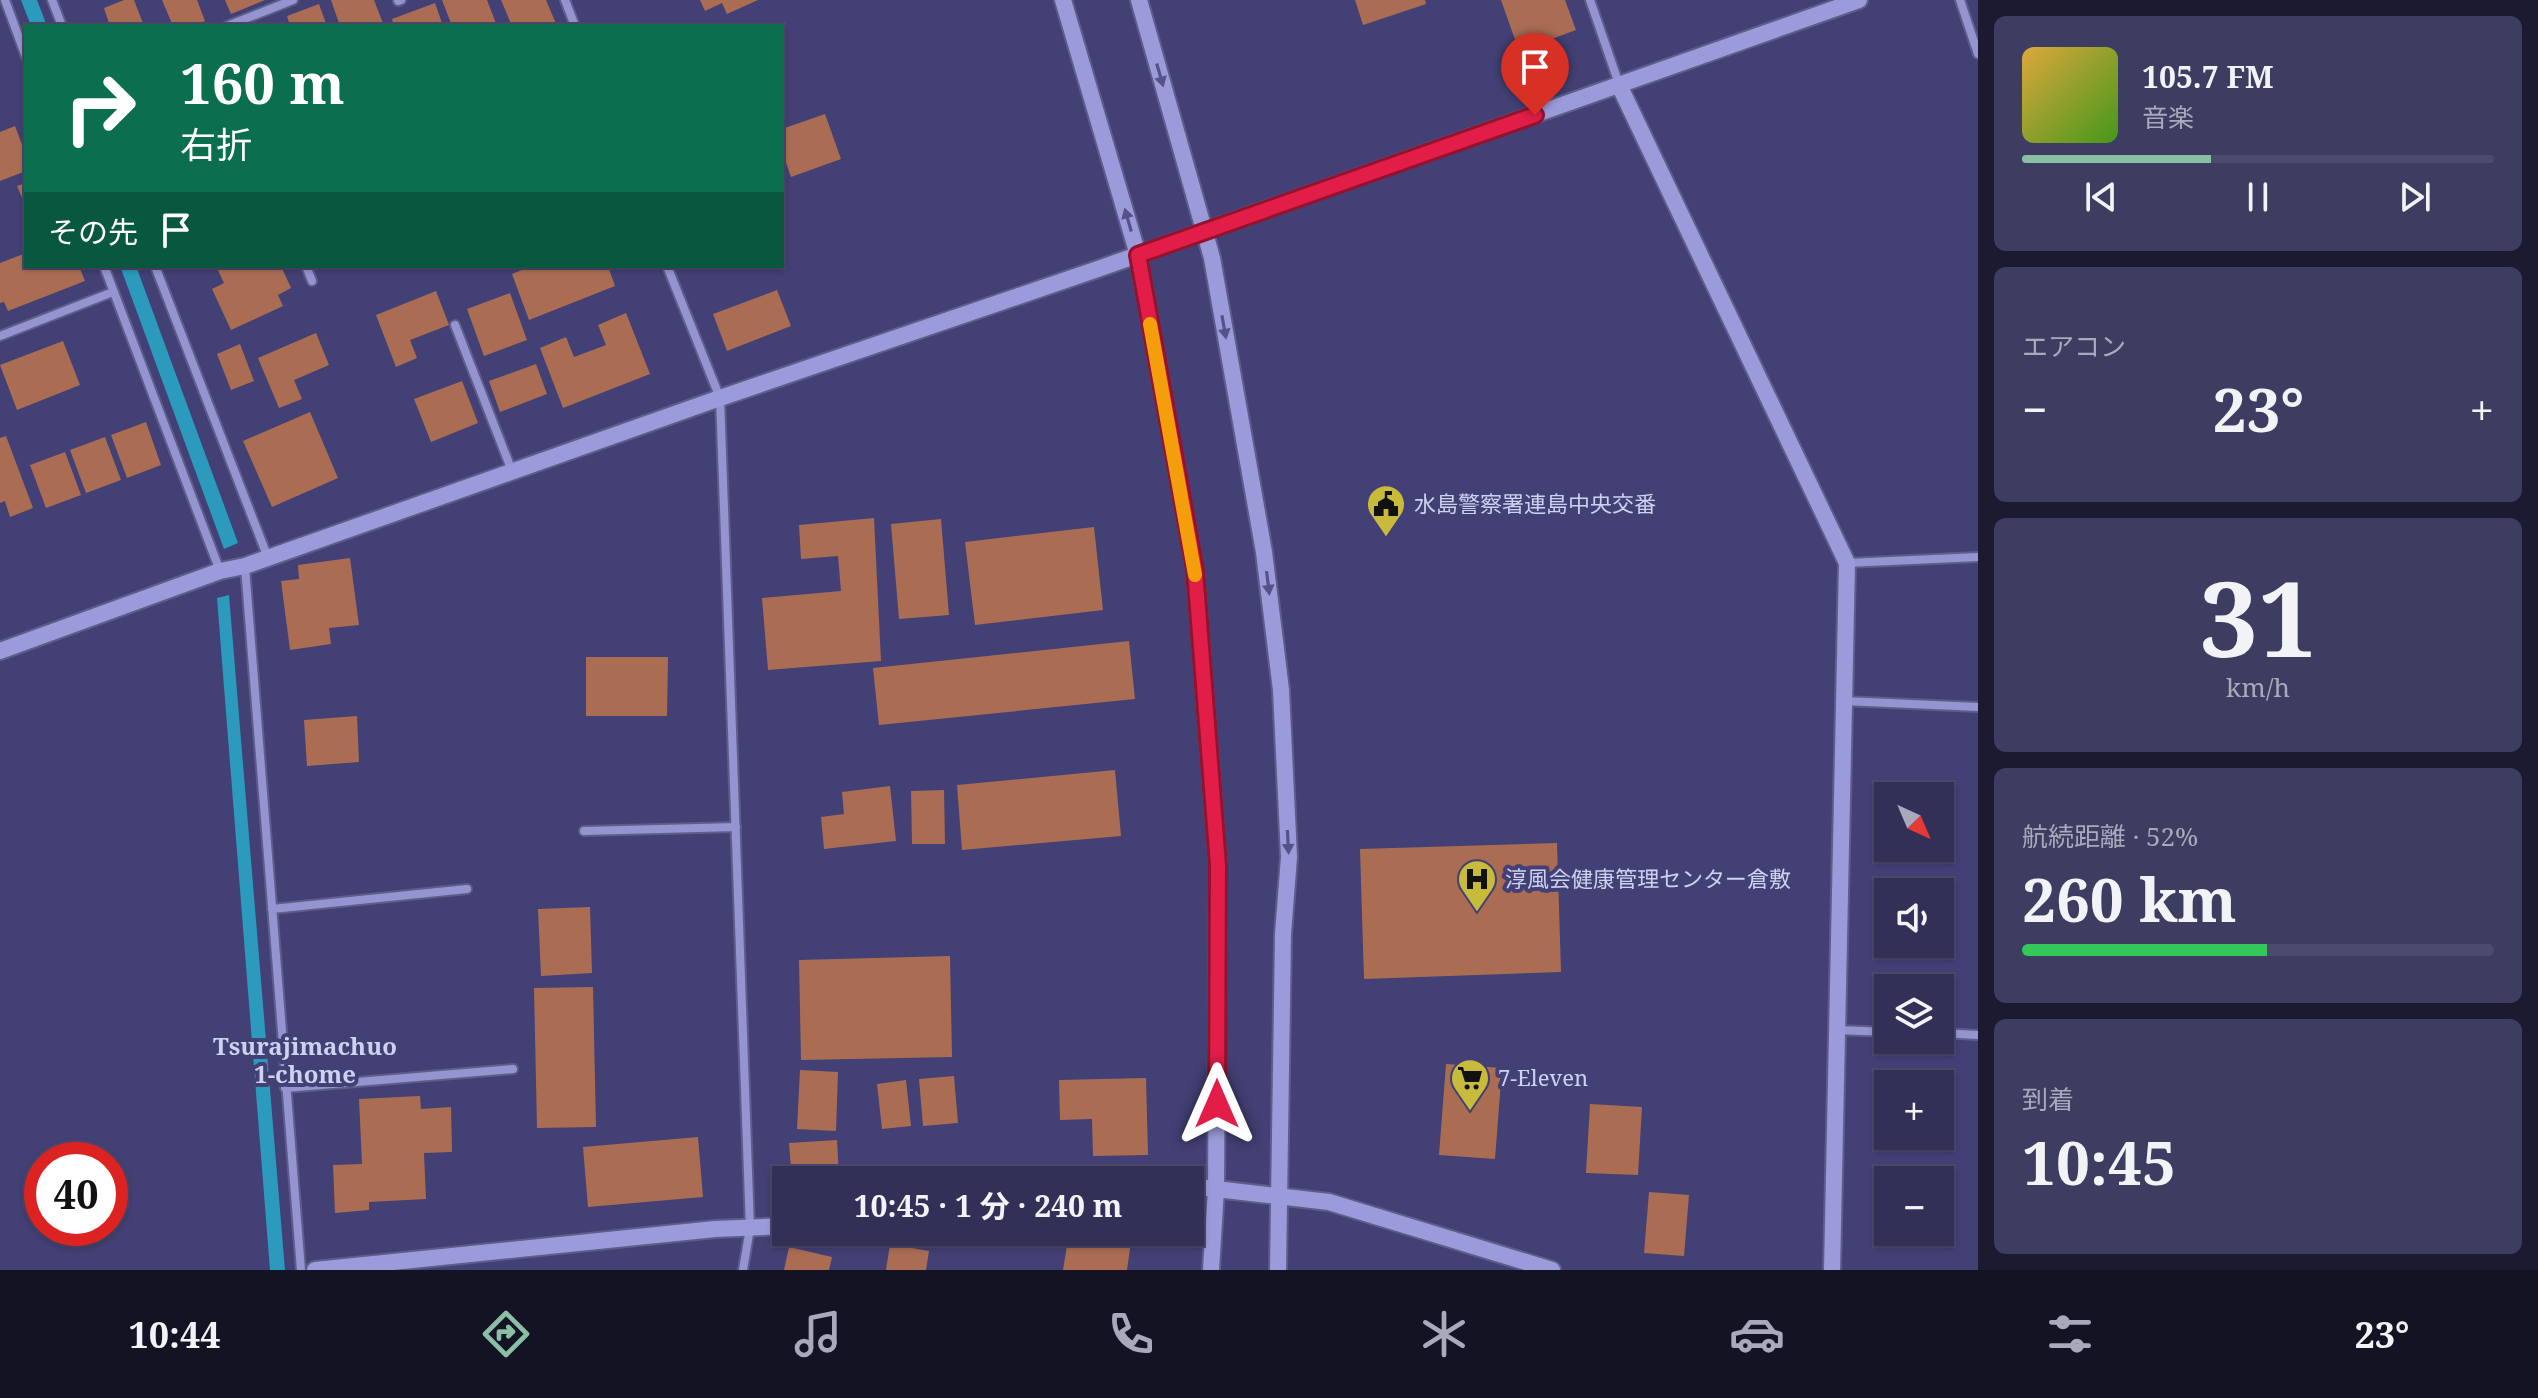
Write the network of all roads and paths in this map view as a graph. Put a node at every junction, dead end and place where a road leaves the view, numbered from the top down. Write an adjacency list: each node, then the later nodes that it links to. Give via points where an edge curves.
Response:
1 (5, 0): 13 (street)
2 (52, 0): 10 (street)
3 (293, 0): 11 (street)
4 (565, 0): 12 (street)
5 (1063, 0): 17 (street, one-way to 5)
6 (1139, 0): 16 (street, one-way to 16)
7 (1590, 0): 15 (street)
8 (1859, 0): 15 (street)
9 (1960, 0): 14 (street)
10 (61, 24)
11 (232, 24)
12 (574, 24)
13 (24, 52)
14 (1978, 54)
15 (1619, 85): 16 (street); 30 (street)
16 (1204, 231): 17 (street); 48 (street, one-way to 48, via 1264,552 1281,690 1289,857)
17 (1138, 255): 26 (street); 47 (street, via 1196,585 1218,865)
18 (105, 268): 23 (street)
19 (156, 268): 29 (street)
20 (307, 268): 22 (street)
21 (668, 268): 26 (street)
22 (312, 281)
23 (113, 292): 25 (street); 32 (street)
24 (455, 325): 27 (street)
25 (0, 336)
26 (720, 398): 27 (street); 36 (street)
27 (513, 471): 29 (street)
28 (1978, 557): 30 (street)
29 (268, 558): 31 (street)
30 (1847, 563): 34 (street)
31 (245, 566): 32 (street); 39 (street)
32 (220, 571): 33 (street)
33 (0, 651)
34 (1844, 701): 35 (street); 40 (street)
35 (1978, 707)
36 (736, 827): 37 (street); 50 (street)
37 (584, 831)
38 (467, 889): 39 (street)
39 (272, 909): 45 (street)
40 (1837, 1030): 41 (street); 57 (street)
41 (1874, 1031)
42 (1954, 1034): 43 (street)
43 (1978, 1035)
44 (513, 1069): 45 (street)
45 (285, 1088): 51 (street)
46 (1204, 1188): 47 (street)
47 (1216, 1189): 48 (street); 54 (street)
48 (1278, 1196): 55 (street); 56 (street, via 1329,1202)
49 (772, 1227): 50 (street)
50 (750, 1228): 52 (street); 53 (street)
51 (301, 1270)
52 (315, 1270)
53 (743, 1270)
54 (1211, 1270)
55 (1278, 1270)
56 (1552, 1270)
57 (1832, 1270)

